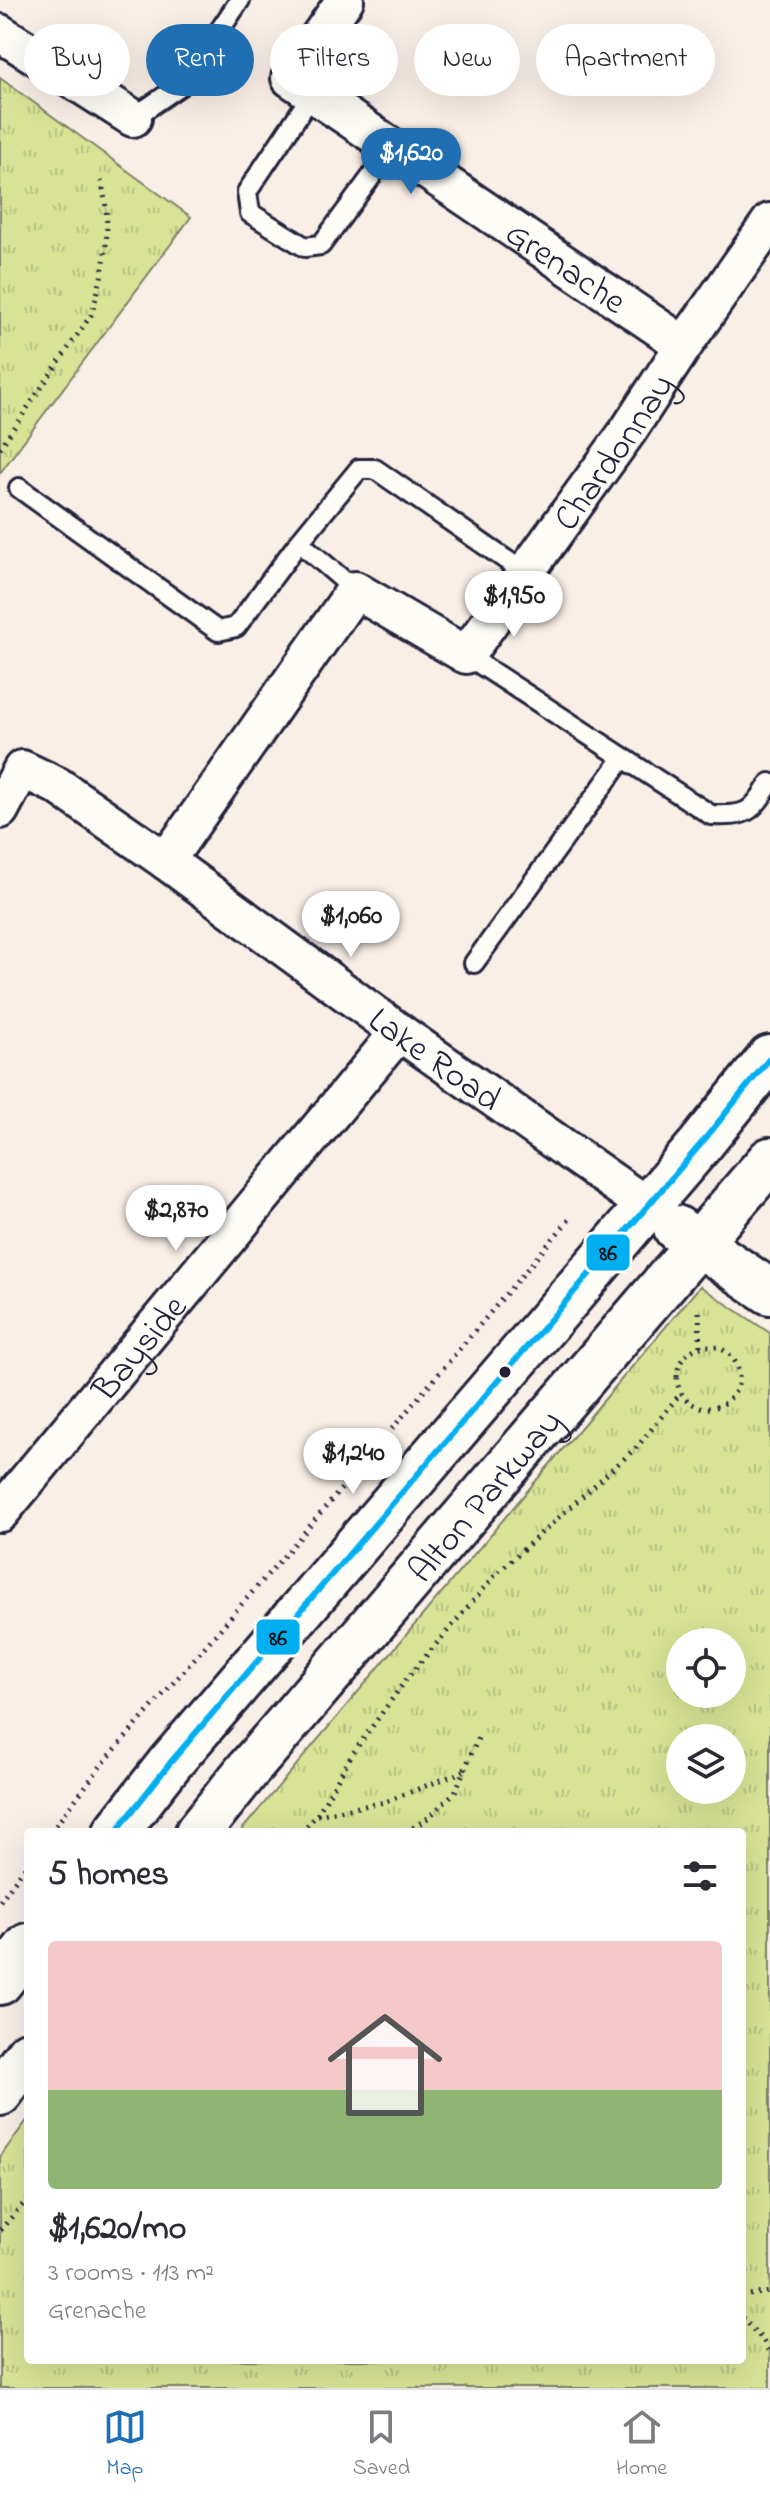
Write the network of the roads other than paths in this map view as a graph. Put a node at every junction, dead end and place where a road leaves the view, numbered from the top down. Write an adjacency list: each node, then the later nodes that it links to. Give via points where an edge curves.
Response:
1 (240, 0): 7 (lane, via 184,83)
2 (345, 0): 3 (street, Grenache)
3 (328, 24)
4 (0, 33): 7 (street)
5 (311, 96): 8 (lane, via 247,192 250,213 305,247 321,245)
6 (317, 96): 8 (street, Grenache)
7 (133, 118)
8 (393, 147): 10 (street, Grenache)
9 (770, 222): 10 (street, Chardonnay)
10 (684, 345): 13 (street, Chardonnay)
11 (19, 488): 12 (lane, via 218,631 236,627)
12 (299, 542): 13 (lane, via 359,469 375,469); 14 (lane)
13 (525, 573): 15 (street, Chardonnay)
14 (355, 590): 15 (street); 19 (street)
15 (466, 655): 16 (lane)
16 (623, 758): 17 (lane, via 711,815 741,816 757,805); 20 (lane)
17 (770, 783)
18 (0, 810): 19 (street, Lake Road, via 22,769 58,786)
19 (166, 861): 21 (street, Lake Road)
20 (474, 963)
21 (399, 1032): 24 (street, Lake Road); 27 (street, Bayside)
22 (770, 1058): 24 (main road, Alton Parkway)
23 (770, 1160): 25 (main road, Alton Parkway)
24 (647, 1206): 25 (main road, Lake Road); 28 (main road, Alton Parkway)
25 (698, 1245): 26 (main road, Lake Road); 29 (main road, Alton Parkway)
26 (770, 1292)
27 (0, 1513)
28 (119, 1828)
29 (201, 1828)
30 (24, 1951): 31 (main road)
31 (0, 1982)
32 (24, 2060): 33 (main road)
33 (0, 2093)

